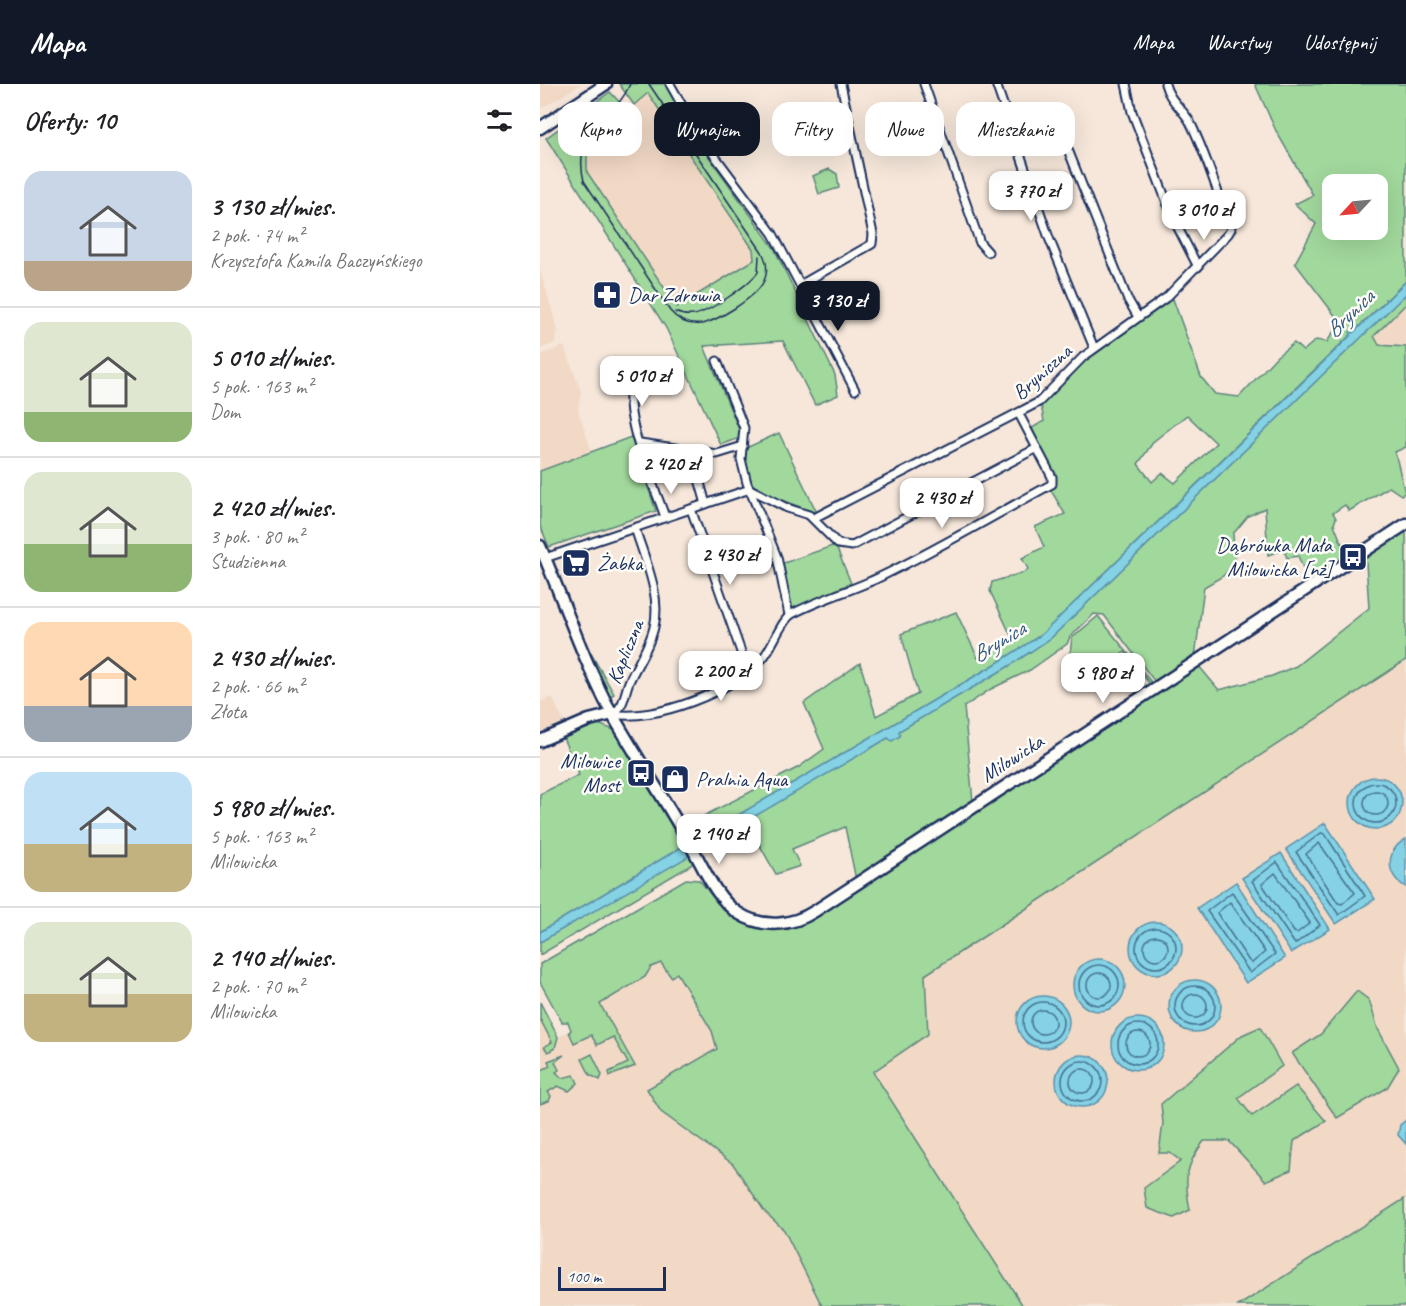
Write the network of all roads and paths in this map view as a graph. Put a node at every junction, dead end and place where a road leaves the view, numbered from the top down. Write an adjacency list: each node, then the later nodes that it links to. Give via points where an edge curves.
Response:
1 (593, 84): 9 (street)
2 (606, 84): 9 (street)
3 (670, 84): 14 (street, via 697,132 773,234)
4 (841, 84): 14 (street, via 872,244)
5 (924, 84): 12 (street, via 980,243)
6 (996, 84): 16 (street, via 1049,238)
7 (1126, 84): 13 (street, via 1132,112 1173,218)
8 (1165, 84): 13 (street, Bryniczna, via 1169,96 1191,123 1231,229)
9 (583, 98): 10 (street)
10 (540, 128)
11 (1071, 156): 15 (street)
12 (987, 252)
13 (1198, 267): 15 (street, Bryniczna, via 1167,297)
14 (800, 285): 19 (street)
15 (1138, 317): 16 (street, Bryniczna)
16 (1094, 348): 20 (street, Bryniczna, via 1039,402)
17 (717, 361): 22 (street, via 744,428)
18 (634, 370): 21 (street, via 629,405)
19 (855, 390)
20 (1019, 414): 23 (street, Bryniczna); 29 (street)
21 (640, 443): 24 (street); 28 (street)
22 (743, 446): 24 (street, via 717,454); 25 (street, via 741,459)
23 (1037, 448): 29 (street, via 858,545 838,544); 34 (street, Bryniczna, via 1052,484 882,576)
24 (691, 451): 26 (street)
25 (750, 489): 26 (street); 29 (street); 34 (street, via 777,557)
26 (706, 504): 27 (street)
27 (691, 509): 28 (street); 35 (street)
28 (665, 518): 31 (street)
29 (814, 518)
30 (1406, 524): 36 (street, Milowicka, via 810,914 775,924 747,918 722,897)
31 (635, 528): 33 (street); 36 (street, Kapliczna, via 655,597 656,614 651,637 622,705)
32 (540, 546): 33 (street, Milowicka)
33 (545, 558): 36 (street, Milowicka, via 584,656)
34 (789, 615): 35 (street, via 763,658)
35 (748, 672): 36 (street, via 697,699 635,715)
36 (613, 714): 37 (street)
37 (540, 741)

